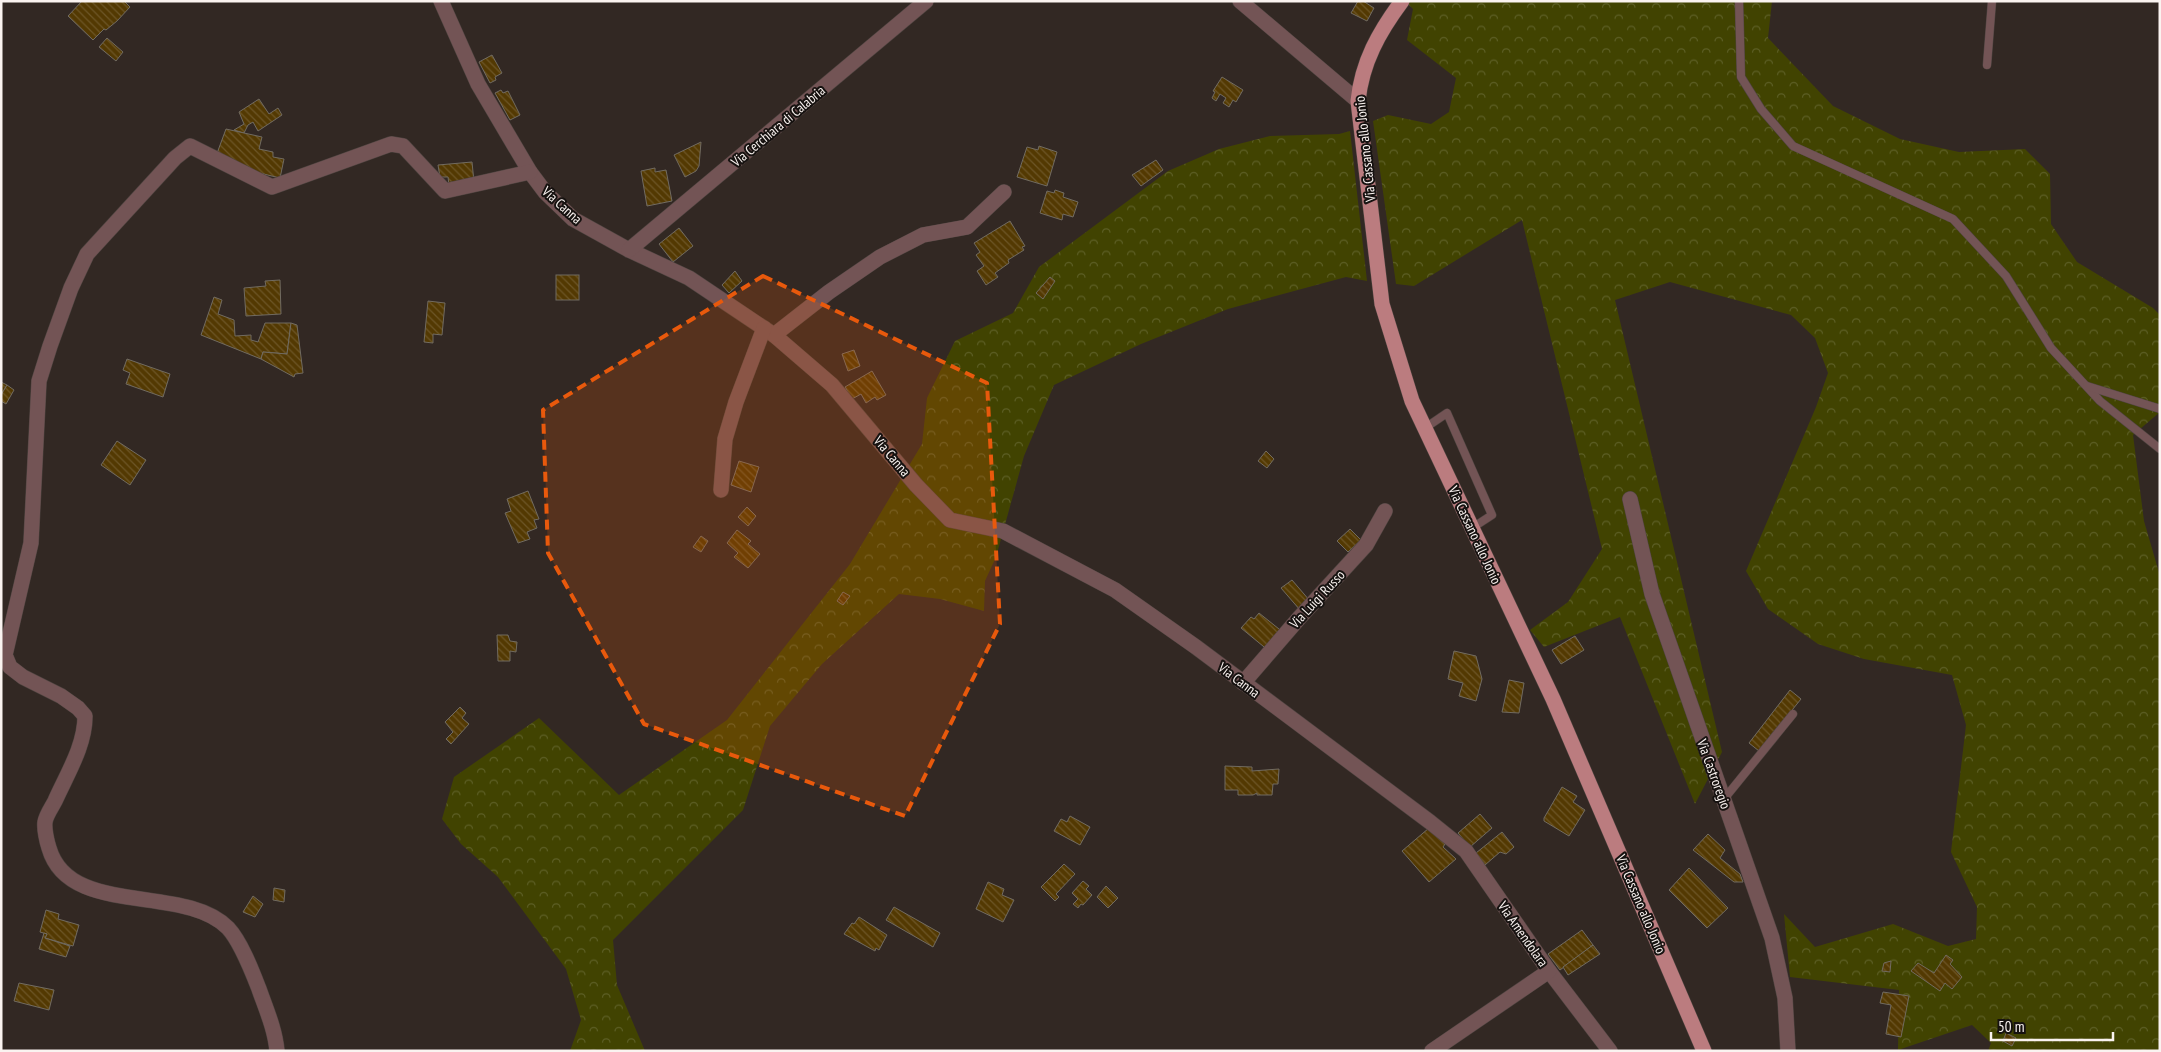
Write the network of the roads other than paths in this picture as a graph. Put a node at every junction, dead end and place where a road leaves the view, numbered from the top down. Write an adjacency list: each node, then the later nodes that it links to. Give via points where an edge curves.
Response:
1 (441, 1): 9 (street, Via Canna, via 478,84)
2 (926, 1): 11 (street, Via Cerchiara di Calabria)
3 (1240, 1): 8 (street)
4 (1402, 1): 8 (main road, Via Cassano allo Jonio, via 1368,56)
5 (1739, 1): 13 (lane, via 1741,77 1761,109 1793,146 1953,219 2006,276 2051,348)
6 (1992, 1): 7 (lane)
7 (1987, 65)
8 (1358, 101): 15 (main road, Via Cassano allo Jonio, via 1382,304 1412,401)
9 (530, 172): 11 (street, Via Canna, via 544,192 573,218); 26 (street, via 445,191 403,146 391,144 272,187 190,146 175,158 88,254 70,288 39,381 31,543 5,655 10,667 22,677 61,696 85,716 82,741 45,822 49,849 58,867 73,880 99,891 194,908 229,929 253,974 276,1036)
10 (1004, 192): 12 (street, via 968,228 923,235 880,257)
11 (629, 250): 12 (street, Via Canna, via 689,278)
12 (769, 331): 17 (street, via 736,402 725,439); 21 (street, Via Canna, via 832,385 950,520 1003,531 1115,590)
13 (2086, 386): 14 (lane); 16 (lane)
14 (2160, 409)
15 (1425, 428): 20 (main road, Via Cassano allo Jonio); 20 (lane, via 1447,413 1492,515)
16 (2160, 449)
17 (721, 490)
18 (1630, 499): 23 (street, Via Castroregio, via 1652,594)
19 (1385, 511): 21 (street, Via Luigi Russo, via 1366,545)
20 (1472, 528): 29 (main road, Via Cassano allo Jonio, via 1553,699)
21 (1244, 683): 24 (street, Via Canna)
22 (1793, 714): 23 (lane)
23 (1724, 800): 30 (street, Via Castroregio, via 1772,938 1785,998)
24 (1430, 822): 25 (street, Via Amendolara, via 1466,851)
25 (1549, 971): 27 (street); 28 (street, Via Amendolara)
26 (277, 1051)
27 (1432, 1051)
28 (1610, 1051)
29 (1704, 1051)
30 (1788, 1051)

